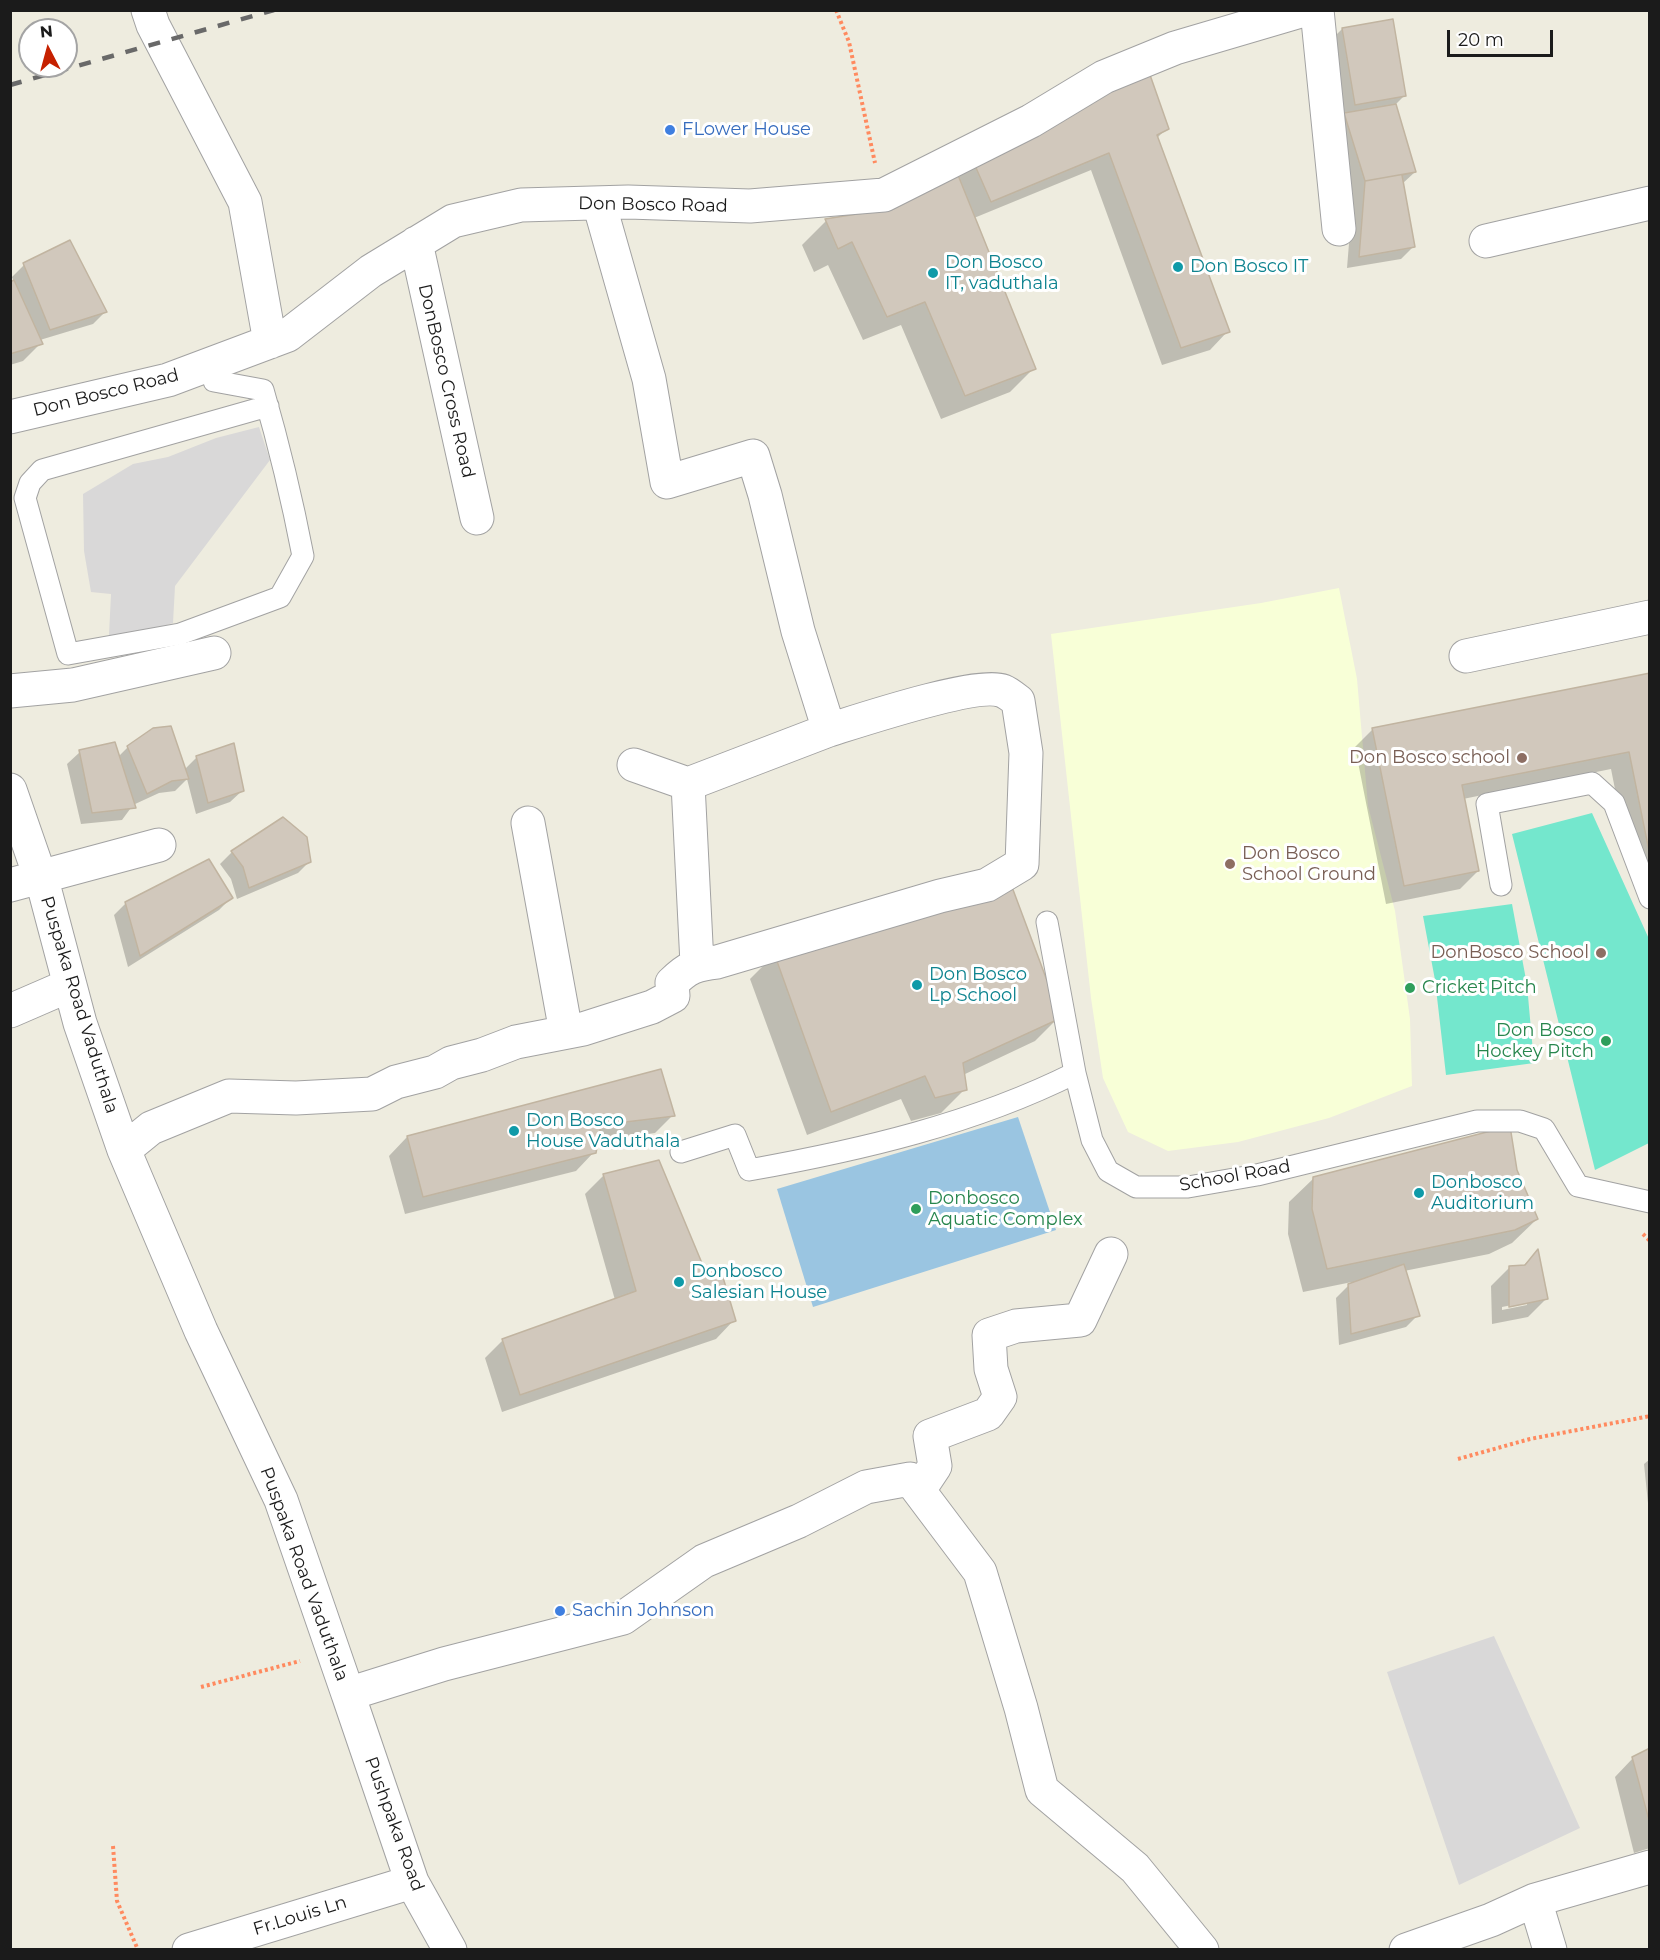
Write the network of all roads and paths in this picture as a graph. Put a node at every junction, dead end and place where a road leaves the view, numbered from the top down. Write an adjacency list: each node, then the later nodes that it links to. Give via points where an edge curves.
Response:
1 (148, 10): 11 (street, via 245,202)
2 (836, 10): 5 (path, via 849,42)
3 (1304, 10): 5 (street, Don Bosco Road, via 1175,48 1104,77 1031,121)
4 (1317, 10): 8 (street)
5 (884, 195): 6 (street, Don Bosco Road, via 750,206)
6 (599, 203): 10 (street, Don Bosco Road, via 521,205 453,221); 20 (street, via 649,379 667,482 753,456 798,631)
7 (1650, 203): 9 (street)
8 (1339, 229)
9 (1486, 241)
10 (416, 243): 11 (street, Don Bosco Road, via 371,271 288,335); 15 (street, DonBosco Cross Road)
11 (270, 342): 12 (street, Don Bosco Road)
12 (210, 364): 13 (lane, via 214,381 263,390); 14 (street, Don Bosco Road, via 168,380)
13 (268, 406): 13 (lane, via 287,473 303,556 280,597 180,634 68,654 25,498 30,483 42,470)
14 (10, 417)
15 (477, 518)
16 (1650, 617): 18 (street)
17 (214, 652): 19 (street, via 73,684)
18 (1466, 656)
19 (10, 691)
20 (829, 730): 22 (street); 30 (street, via 960,694 1001,690 1018,701 1026,753 1022,864 987,885 717,962)
21 (634, 765): 22 (street)
22 (688, 784): 30 (street)
23 (10, 790): 26 (street, Puspaka Road Vaduthala)
24 (528, 823): 33 (street)
25 (159, 845): 26 (street)
26 (25, 880): 31 (street, Puspaka Road Vaduthala)
27 (1501, 885): 28 (lane, via 1487,804 1592,783 1614,803)
28 (1650, 898)
29 (1047, 922): 34 (lane, School Road)
30 (697, 964): 33 (street, via 687,968 672,984 673,996 659,1004)
31 (70, 985): 32 (street); 35 (street, Puspaka Road Vaduthala)
32 (10, 1011)
33 (566, 1032): 35 (street, via 516,1042 396,1082 372,1094 229,1096 151,1128)
34 (1075, 1073): 36 (lane, via 1027,1097 908,1136 810,1159 749,1170 735,1135); 37 (lane, School Road, via 1092,1140 1108,1171 1136,1187 1188,1187 1257,1175 1477,1121 1520,1121 1544,1129 1578,1186)
35 (124, 1150): 44 (street, Puspaka Road Vaduthala, via 201,1331 281,1500)
36 (681, 1152)
37 (1650, 1202)
38 (1643, 1234): 39 (path)
39 (1650, 1241)
40 (1111, 1254): 43 (street, via 1080,1320 1016,1326 989,1335 991,1369 1000,1397 988,1414 930,1436 935,1466)
41 (1650, 1416): 42 (path, via 1530,1439)
42 (1458, 1459)
43 (919, 1490): 46 (street, Puspaka Road Vaduthala, via 910,1479 866,1487 799,1521 704,1561 623,1618 444,1664); 54 (street, via 980,1572 1042,1790 1135,1868)
44 (333, 1652): 45 (path); 46 (street, Puspaka Road Vaduthala)
45 (201, 1687)
46 (348, 1694): 49 (street, Pushpaka Road)
47 (112, 1846): 51 (path, via 117,1901)
48 (1650, 1867): 50 (street)
49 (412, 1882): 52 (street, Fr.Louis Ln); 53 (street, Pushpaka Road)
50 (1535, 1900): 55 (street); 56 (street)
51 (138, 1950)
52 (189, 1950)
53 (450, 1950)
54 (1202, 1950)
55 (1406, 1950)
56 (1550, 1950)

